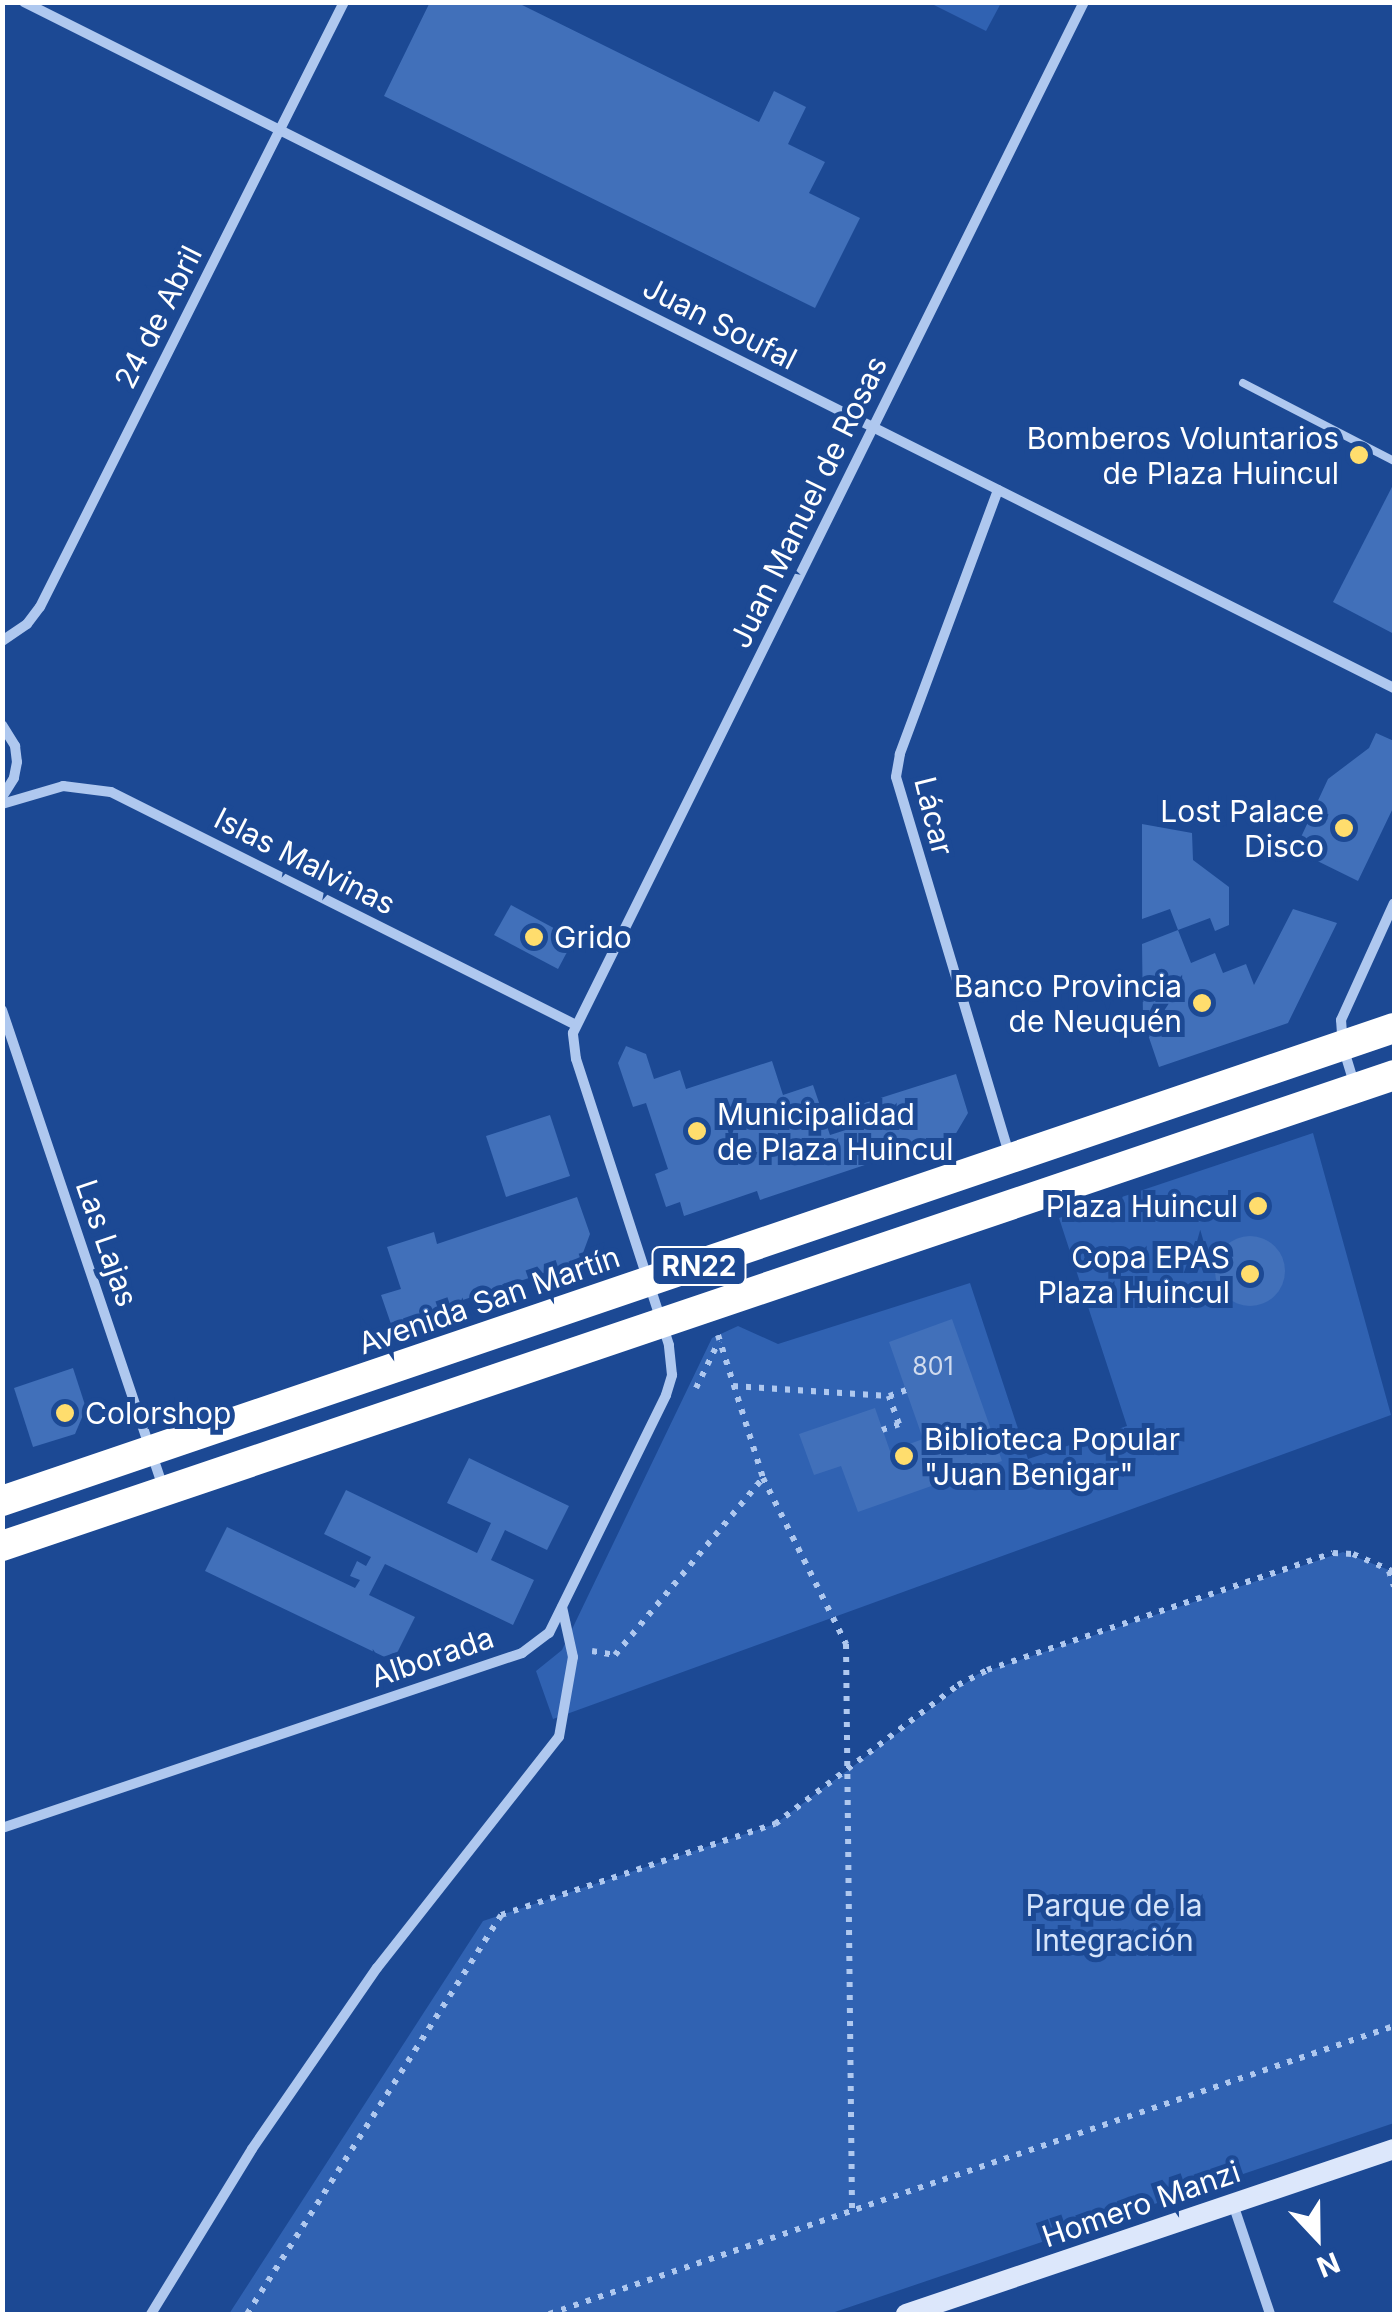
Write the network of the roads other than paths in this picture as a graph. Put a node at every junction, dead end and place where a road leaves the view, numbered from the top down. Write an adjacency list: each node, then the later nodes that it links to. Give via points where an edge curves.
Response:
1 (24, 2): 4 (street, Juan Soufal)
2 (344, 2): 4 (street, 24 de Abril)
3 (1084, 2): 6 (street, Juan Manuel de Rosas)
4 (280, 130): 6 (street, Juan Soufal); 9 (street, 24 de Abril, via 34,617)
5 (1243, 383): 7 (lane)
6 (873, 427): 8 (street, Juan Soufal); 15 (street, Juan Manuel de Rosas)
7 (1394, 461)
8 (998, 490): 10 (street, Juan Soufal); 20 (street, Lácar, via 896,778)
9 (2, 641)
10 (1394, 688)
11 (2, 725): 12 (street, via 16,762)
12 (2, 800): 15 (street, Islas Malvinas, via 62,786 110,792)
13 (1394, 903): 17 (street, via 1344,1006)
14 (2, 1010): 23 (street, Las Lajas)
15 (576, 1024): 21 (street, Alborada, via 576,1059)
16 (1394, 1028): 17 (highway, Avenida San Martín / RN22)
17 (1343, 1048): 19 (street); 20 (highway, Avenida San Martín / RN22)
18 (1394, 1076): 19 (highway, RN22)
19 (1355, 1088): 22 (highway, RN22)
20 (1011, 1160): 21 (highway, Avenida San Martín / RN22)
21 (650, 1283): 22 (street, Alborada); 23 (highway, Avenida San Martín / RN22)
22 (662, 1322): 24 (highway, RN22); 27 (street, Alborada, via 672,1354 666,1395)
23 (150, 1451): 24 (street, Las Lajas); 25 (highway, Avenida San Martín / RN22)
24 (164, 1491): 26 (highway, RN22)
25 (2, 1501)
26 (2, 1546)
27 (562, 1607): 28 (street, Alborada, via 544,1640 522,1653); 31 (street, via 573,1657 559,1737 378,1968 252,2149)
28 (2, 1828)
29 (1394, 2149): 30 (main road, Homero Manzi)
30 (1233, 2204): 32 (main road, Homero Manzi); 33 (street)
31 (152, 2314)
32 (906, 2314)
33 (1270, 2314)

